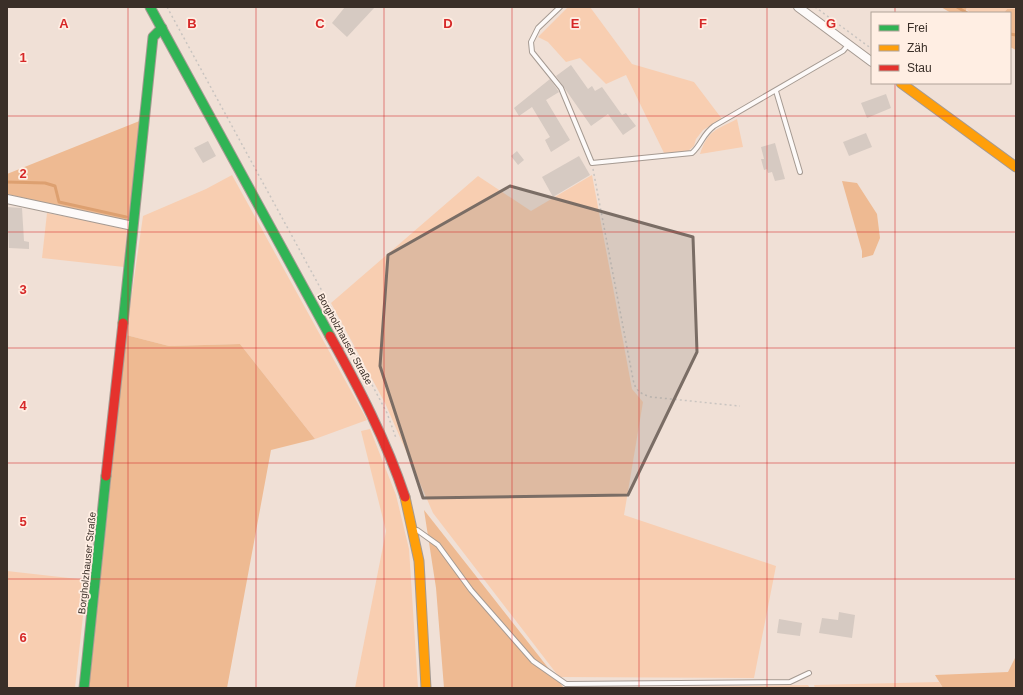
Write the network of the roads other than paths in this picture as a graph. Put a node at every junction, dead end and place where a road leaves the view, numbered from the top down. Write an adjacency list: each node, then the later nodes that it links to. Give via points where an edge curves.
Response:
1 (150, 7): 4 (street, Borgholzhauser Straße)
2 (560, 7): 8 (lane, via 538,28 531,42 532,52 561,88 592,163 692,153 706,132)
3 (798, 7): 5 (street)
4 (162, 28): 12 (street, Borgholzhauser Straße, via 154,37); 13 (street, Borgholzhauser Straße, via 364,398 384,438 401,484)
5 (849, 45): 6 (street); 8 (lane)
6 (871, 61)
7 (902, 84): 9 (street)
8 (776, 91): 10 (lane)
9 (1016, 167)
10 (800, 172)
11 (7, 199): 12 (street)
12 (133, 226): 15 (street, Borgholzhauser Straße)
13 (413, 528): 14 (lane, via 438,545 472,590 533,661 566,684 790,682); 16 (street, Borgholzhauser Straße, via 422,594)
14 (809, 673)
15 (84, 688)
16 (426, 688)

